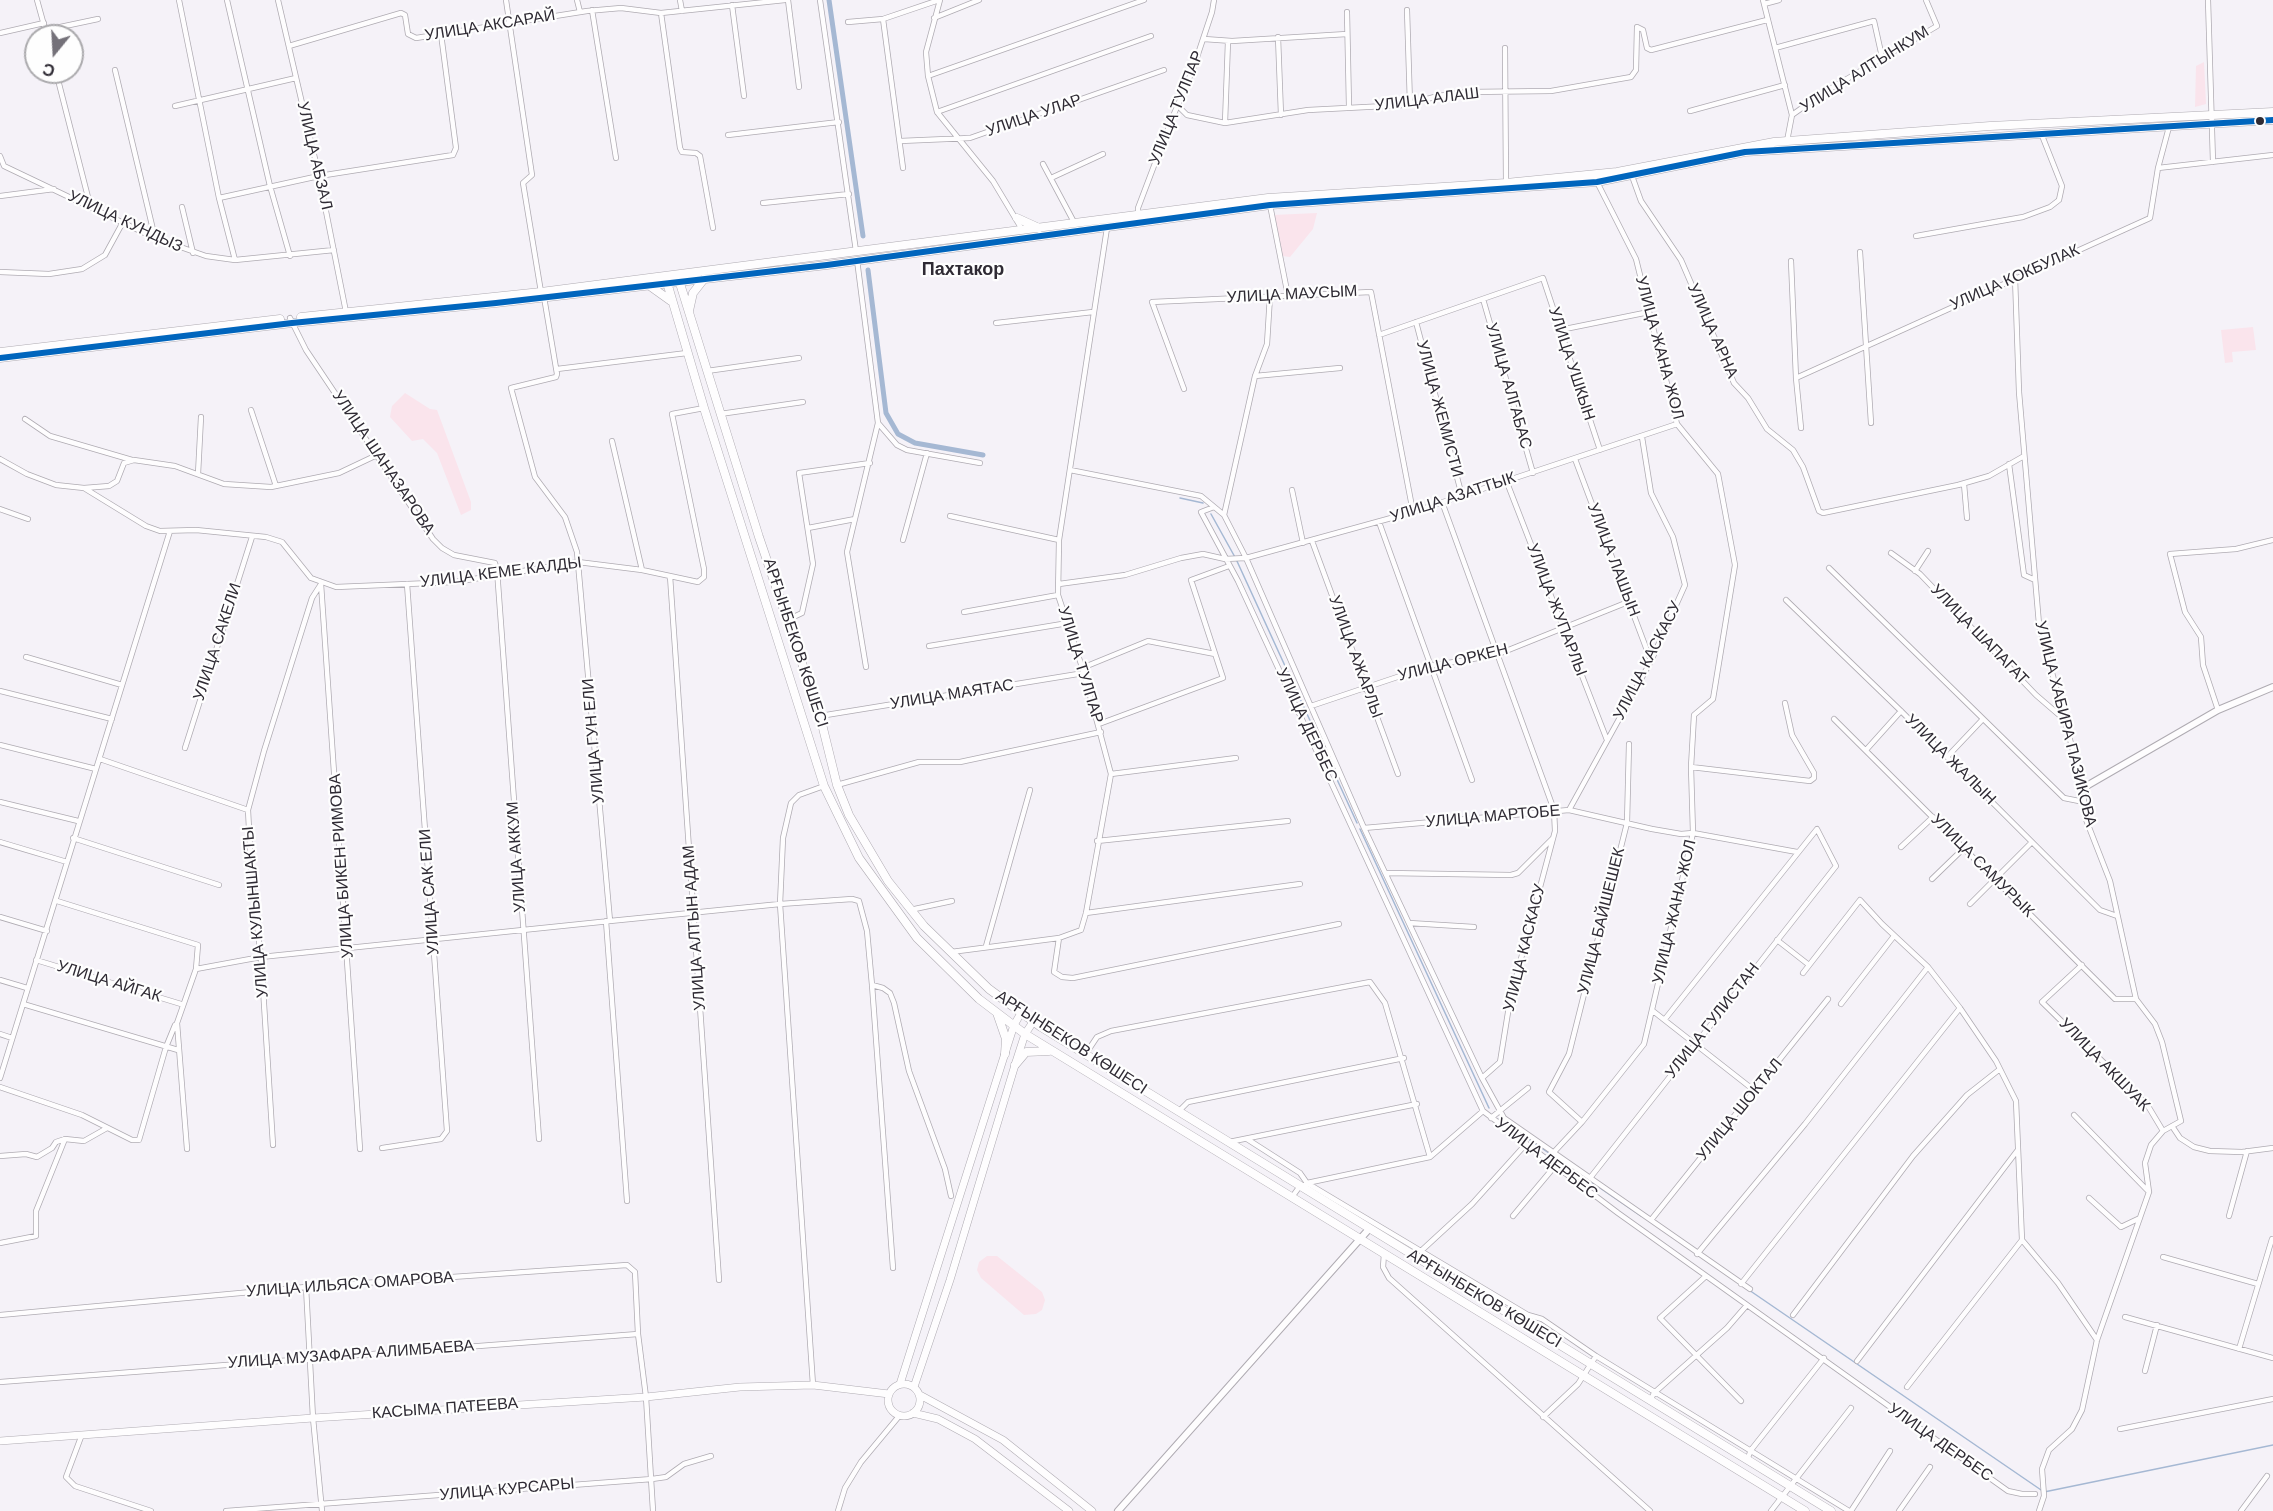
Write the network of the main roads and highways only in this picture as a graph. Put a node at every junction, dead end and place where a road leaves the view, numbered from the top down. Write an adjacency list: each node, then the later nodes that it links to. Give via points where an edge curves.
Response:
1 (2273, 112): 2 (main road)
2 (2212, 120): 3 (main road); 4 (main road, via 2169,127 1746,152 1632,176); 4 (main road, via 1990,126 1787,141)
3 (2273, 120)
4 (1596, 178): 6 (main road, via 1268,198); 7 (main road, via 1270,205 1107,228)
5 (1017, 218): 6 (main road)
6 (1040, 229): 7 (main road)
7 (1024, 235): 8 (main road)
8 (857, 256): 9 (main road); 11 (main road)
9 (677, 273): 10 (main road); 12 (main road, АРҒЫНБЕКОВ КӨШЕСІ)
10 (666, 279): 12 (main road); 13 (main road); 14 (main road); 15 (main road, АРҒЫНБЕКОВ КӨШЕСІ)
11 (704, 279): 12 (main road); 16 (main road, via 693,293)
12 (679, 282): 16 (main road, АРҒЫНБЕКОВ КӨШЕСІ)
13 (650, 286): 14 (main road); 15 (main road)
14 (543, 295): 17 (main road); 17 (main road)
15 (672, 303): 21 (main road, АРҒЫНБЕКОВ КӨШЕСІ)
16 (689, 312): 20 (main road, АРҒЫНБЕКОВ КӨШЕСІ)
17 (291, 320): 18 (main road, via 192,327); 19 (main road)
18 (0, 352)
19 (0, 358)
20 (759, 537): 21 (main road); 23 (main road, АРҒЫНБЕКОВ КӨШЕСІ, via 820,716 837,785 870,853 910,910 948,952)
21 (746, 540): 22 (main road, АРҒЫНБЕКОВ КӨШЕСІ, via 824,786 859,858 917,938)
22 (997, 1012): 25 (main road, АРҒЫНБЕКОВ КӨШЕСІ); 28 (main road, via 1006,1039)
23 (1021, 1013): 24 (main road, АРҒЫНБЕКОВ КӨШЕСІ); 25 (main road)
24 (1033, 1022): 26 (main road); 39 (main road, АРҒЫНБЕКОВ КӨШЕСІ)
25 (1014, 1025): 26 (main road, АРҒЫНБЕКОВ КӨШЕСІ); 28 (main road)
26 (1025, 1034): 27 (main road, АРҒЫНБЕКОВ КӨШЕСІ); 29 (main road)
27 (1053, 1051): 29 (main road, via 1026,1052); 38 (main road, АРҒЫНБЕКОВ КӨШЕСІ)
28 (1005, 1054): 30 (main road)
29 (1015, 1065): 31 (main road)
30 (900, 1384): 31 (main road); 32 (main road)
31 (914, 1387): 33 (main road)
32 (889, 1394): 34 (main road, via 892,1410 900,1415); 35 (main road, КАСЫМА ПАТЕЕВА, via 813,1385 740,1387 646,1397)
33 (920, 1395): 34 (main road); 37 (main road, via 1002,1440)
34 (913, 1413): 36 (main road, via 944,1421 975,1439)
35 (0, 1442)
36 (1069, 1511)
37 (1092, 1511)
38 (1805, 1511)
39 (1831, 1511)

